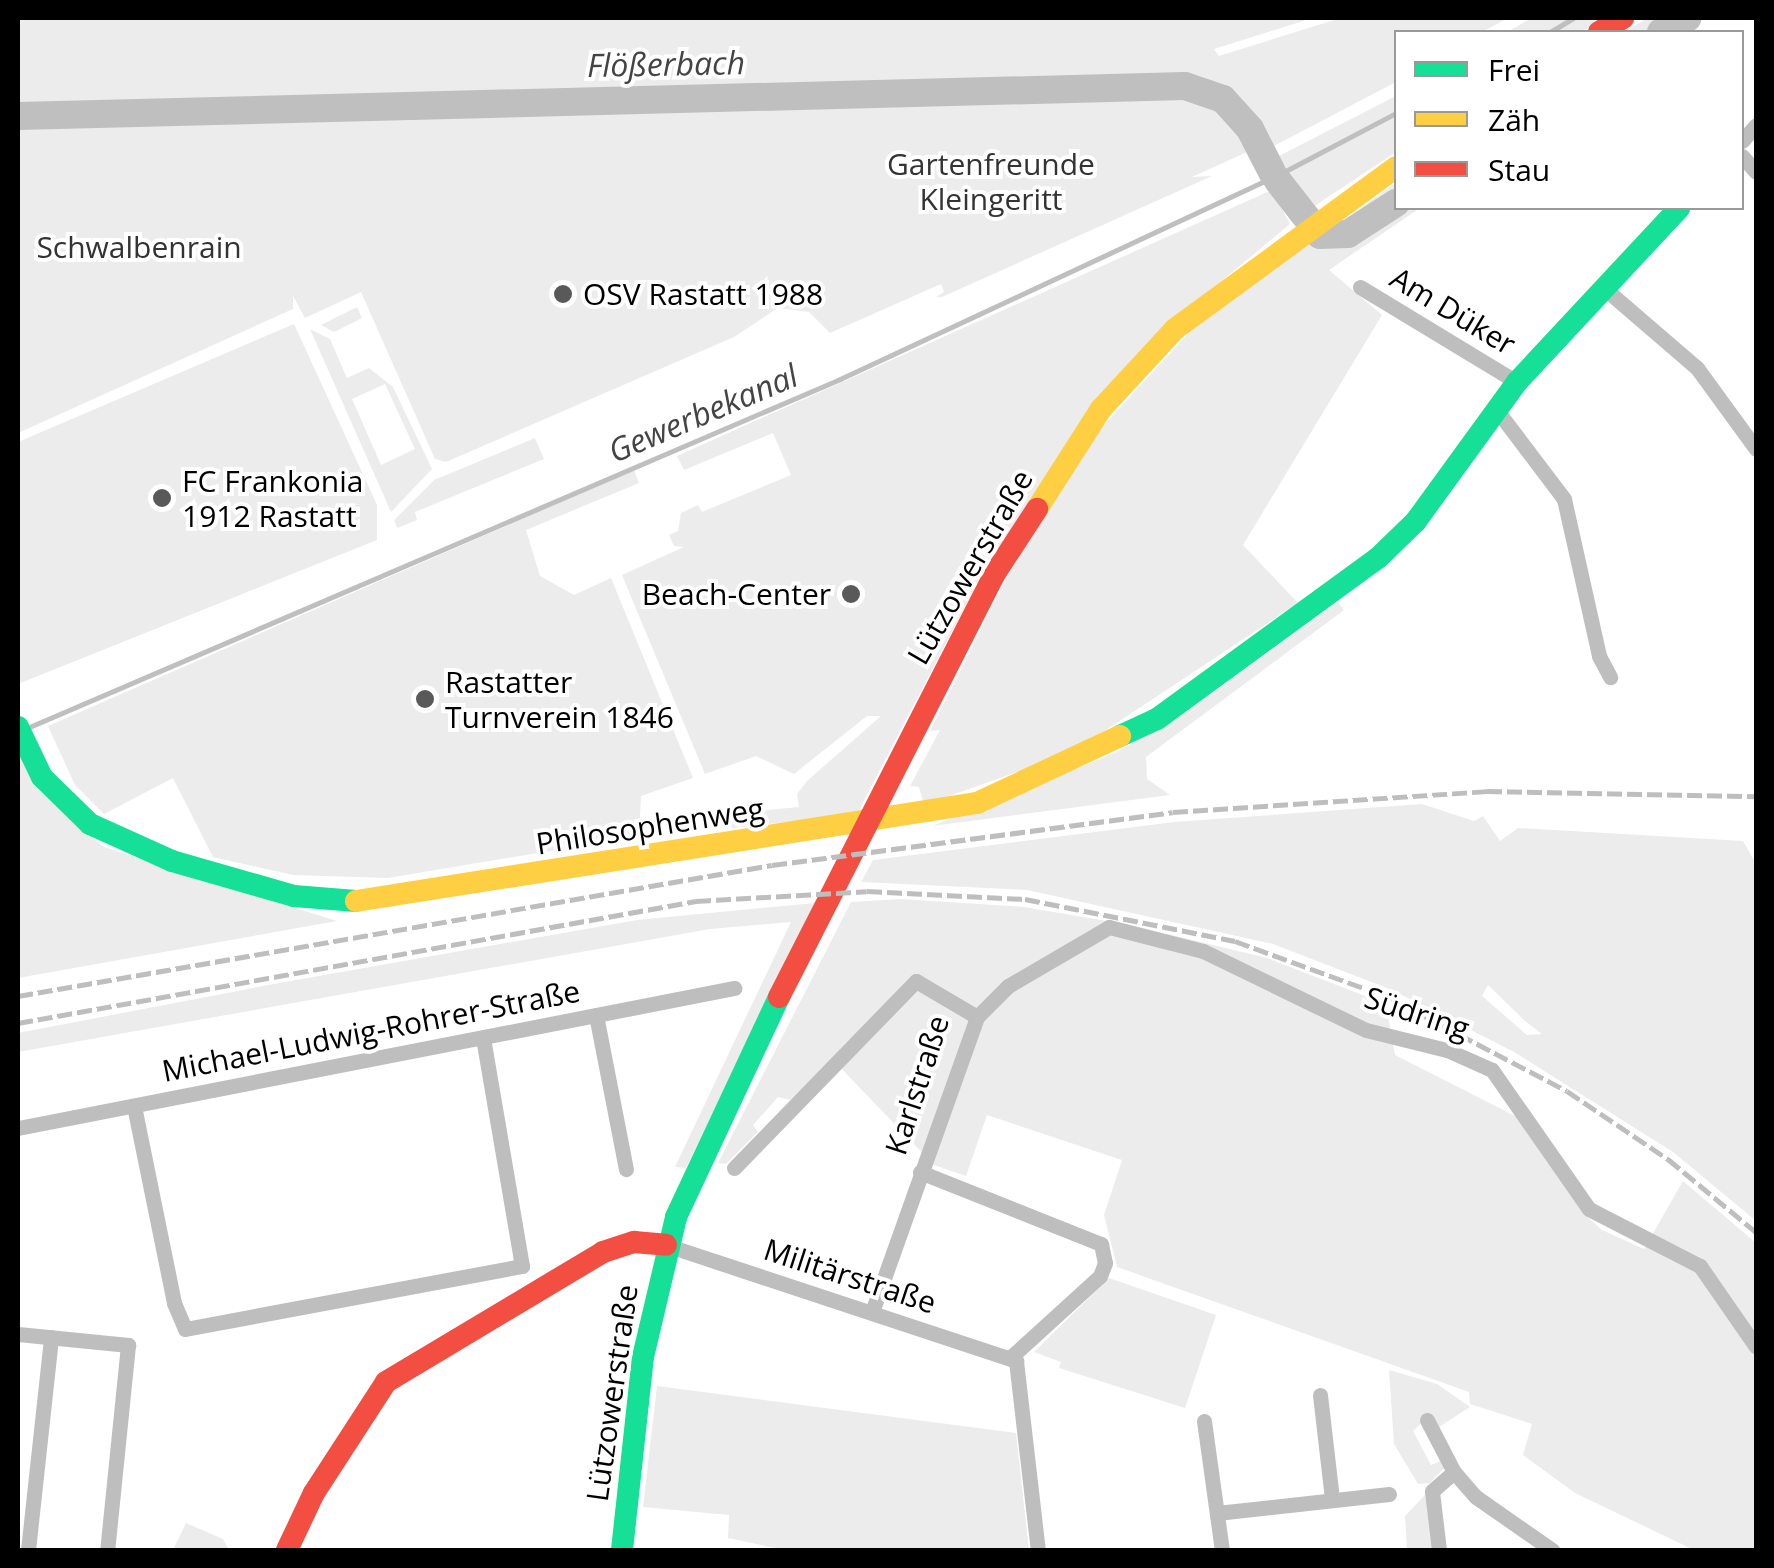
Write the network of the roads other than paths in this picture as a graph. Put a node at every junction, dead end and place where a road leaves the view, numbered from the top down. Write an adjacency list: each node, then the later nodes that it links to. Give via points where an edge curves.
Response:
1 (1394, 168): 19 (street, Lützowerstraße, via 1175,329 1101,409 1035,504 726,1102)
2 (1677, 210): 4 (street, Philosophenweg)
3 (1360, 287): 5 (street, Am Düker)
4 (1604, 288): 5 (street, Philosophenweg); 7 (street, via 1697,368)
5 (1516, 382): 6 (street, Philosophenweg)
6 (1496, 409): 8 (street, via 1564,499 1599,656); 9 (street, Philosophenweg, via 1409,530 1288,627 1157,719 977,803 386,901 294,896 172,861 90,824 59,800)
7 (1756, 449)
8 (1610, 677)
9 (22, 736)
10 (734, 988): 11 (street, Michael-Ludwig-Rohrer-Straße)
11 (596, 1015): 13 (street, Michael-Ludwig-Rohrer-Straße); 17 (street)
12 (977, 1017): 16 (street, Karlstraße, via 916,981); 18 (street, Karlstraße); 23 (street, Südring, via 1029,972 1097,930 1125,928 1203,950 1366,1030 1472,1059 1510,1090 1589,1209 1679,1249 1700,1266)
13 (483, 1038): 14 (street, Michael-Ludwig-Rohrer-Straße); 14 (street, via 522,1266 185,1329 174,1304)
14 (134, 1106): 15 (street, Michael-Ludwig-Rohrer-Straße)
15 (18, 1128)
16 (734, 1168)
17 (626, 1169)
18 (920, 1172): 20 (street, Karlstraße); 24 (street, via 1094,1237 1104,1269)
19 (666, 1245): 20 (street, Militärstraße); 34 (street, via 634,1242 603,1252 386,1382 314,1493); 35 (street, Lützowerstraße, via 643,1357)
20 (872, 1312): 24 (street, Militärstraße)
21 (18, 1334): 22 (street)
22 (51, 1337): 32 (street); 33 (street, via 128,1345)
23 (1756, 1347)
24 (1013, 1360): 36 (street)
25 (1320, 1395): 30 (street)
26 (1427, 1420): 28 (street)
27 (1204, 1421): 31 (street)
28 (1454, 1472): 38 (street, via 1432,1490); 39 (street, via 1502,1520)
29 (1388, 1494): 30 (street)
30 (1332, 1498): 31 (street)
31 (1217, 1513): 37 (street)
32 (28, 1550)
33 (107, 1550)
34 (288, 1550)
35 (622, 1550)
36 (1038, 1550)
37 (1222, 1550)
38 (1439, 1550)
39 (1552, 1550)

